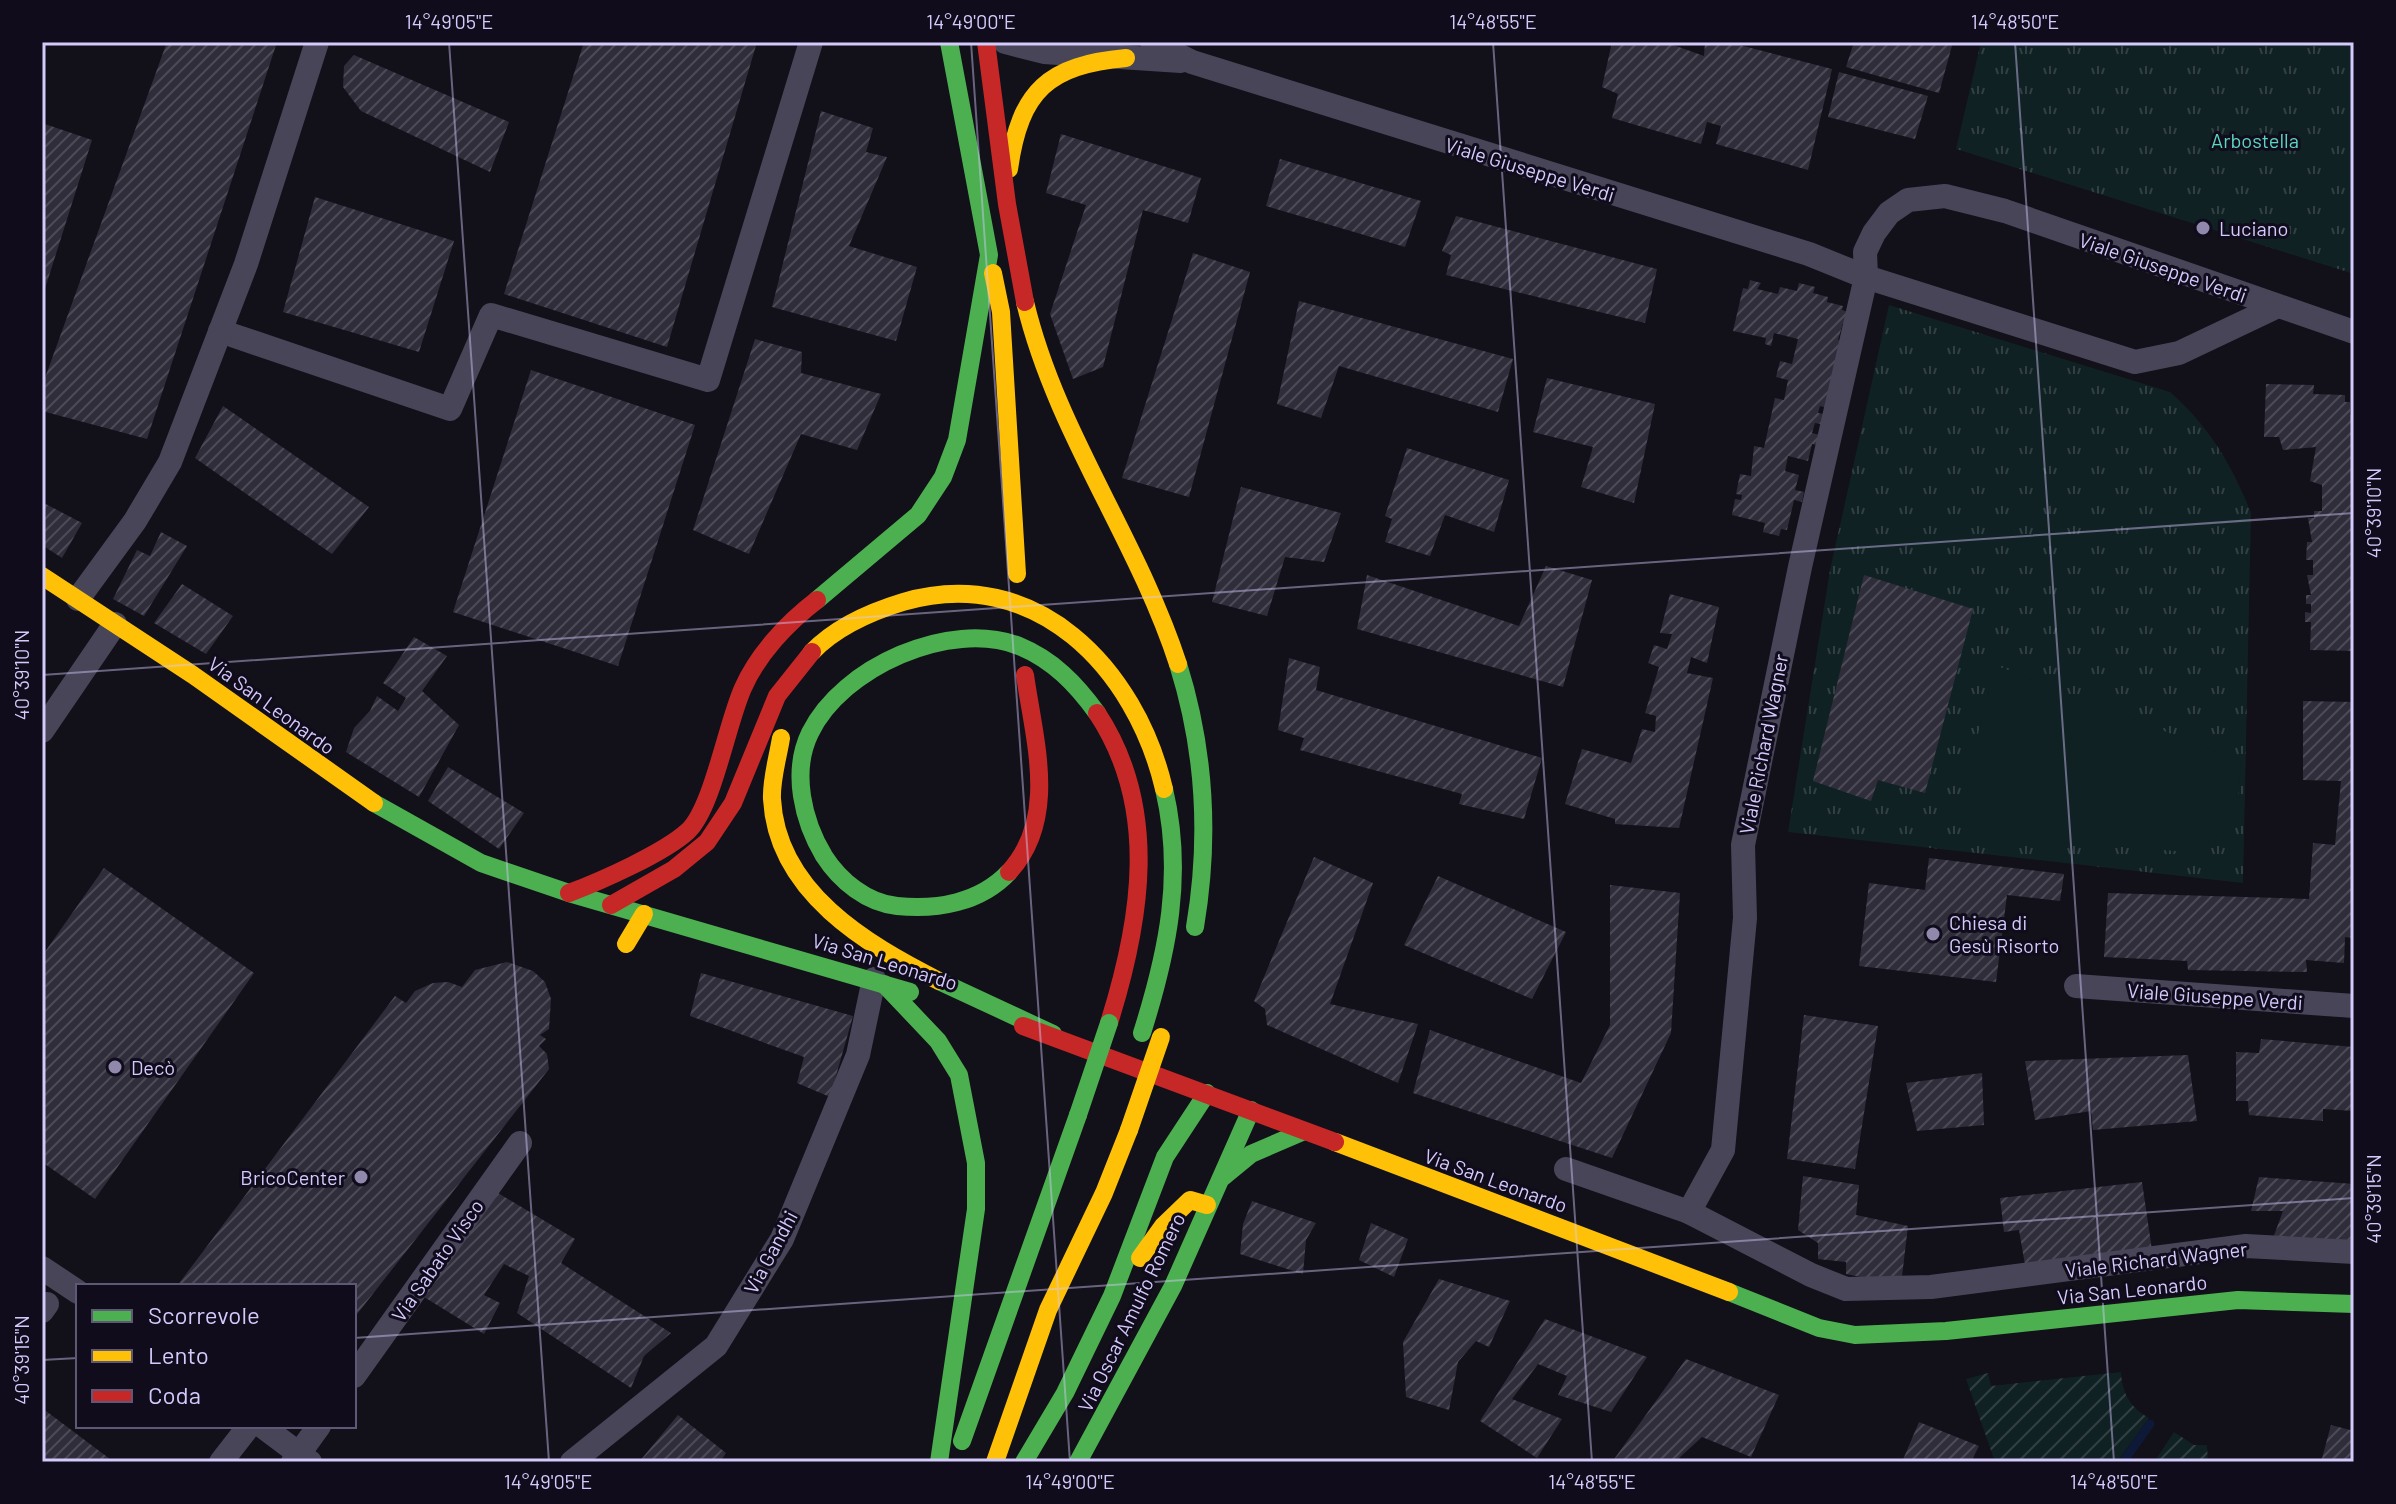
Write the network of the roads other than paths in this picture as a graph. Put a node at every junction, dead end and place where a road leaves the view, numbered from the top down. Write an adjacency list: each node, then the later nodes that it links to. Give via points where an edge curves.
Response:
1 (317, 42): 13 (street)
2 (811, 42): 13 (street, via 708,380 491,315 450,409)
3 (949, 42): 10 (main road)
4 (986, 42): 9 (main road)
5 (1005, 42): 7 (street, Viale Giuseppe Verdi, via 1044,52)
6 (1152, 42): 8 (street, Viale Giuseppe Verdi)
7 (1126, 58): 8 (street, Viale Giuseppe Verdi); 9 (main road, via 1085,62 1050,80 1036,95 1016,134)
8 (1192, 62): 11 (street, Viale Giuseppe Verdi, via 1809,254)
9 (1007, 192): 29 (main road, via 1023,294 1042,362 1070,433 1151,589 1184,677 1198,752 1204,856)
10 (989, 255): 15 (main road, via 1001,312); 26 (main road, via 957,440 943,477 918,515 796,616 767,649 743,687 704,803 689,830 619,872)
11 (1866, 277): 12 (street, Viale Giuseppe Verdi, via 2135,362 2179,353); 12 (street, Viale Giuseppe Verdi, via 1865,252 1889,213 1908,200 1945,196 2005,211); 43 (street, Viale Richard Wagner, via 1743,845 1745,918 1723,1150)
12 (2276, 307): 14 (street, Viale Giuseppe Verdi)
13 (220, 331): 17 (street, via 170,462)
14 (2354, 332)
15 (1017, 574)
16 (42, 576): 17 (main road, Via San Leonardo)
17 (78, 599): 19 (main road, Via San Leonardo)
18 (948, 621): 20 (main road, via 972,623)
19 (115, 624): 23 (street); 24 (main road, Via San Leonardo, via 342,783)
20 (1028, 648): 21 (main road, via 989,640 928,644 896,655 836,699 808,736 802,773 806,813 817,846 842,879 873,901 905,909 932,908 964,902 991,888 1015,865 1034,834 1040,793); 58 (main road, bridge, via 1054,662 1081,687 1109,730 1137,819 1140,904 1134,949)
21 (1025, 675)
22 (790, 717): 35 (main road, via 773,762 771,791 789,861 808,894 864,943)
23 (42, 731)
24 (481, 863): 25 (main road); 26 (main road, Via San Leonardo)
25 (471, 886)
26 (569, 893): 27 (main road, Via San Leonardo)
27 (611, 905): 28 (main road, Via San Leonardo); 49 (main road, via 706,844 739,793 772,703 791,675 846,625 879,609 945,593 979,594 1029,608 1095,653 1130,698 1155,755 1167,809 1173,909 1157,987)
28 (644, 914): 30 (main road); 31 (main road, Via San Leonardo)
29 (1191, 942)
30 (626, 944)
31 (879, 982): 35 (main road, Via San Leonardo); 56 (street, Via Gandhi, via 858,1055 782,1239 716,1346); 57 (main road, via 938,1041 959,1075 976,1163 976,1209)
32 (2076, 986): 33 (street, Viale Giuseppe Verdi)
33 (2354, 1006)
34 (1164, 1030): 49 (main road, bridge, via 1104,1193)
35 (1053, 1034): 36 (main road, Via San Leonardo)
36 (1207, 1093): 37 (main road, Via San Leonardo); 47 (main road, via 1165,1157)
37 (1251, 1110): 38 (main road, Via San Leonardo); 41 (main road, Via Oscar Amulfo Romero)
38 (1302, 1132): 41 (main road, Via Oscar Amulfo Romero, via 1251,1154); 48 (main road, Via San Leonardo, via 1819,1328 1855,1335 1937,1332 2179,1305 2282,1300)
39 (520, 1143): 50 (street, Via Sabato Visco)
40 (1566, 1169): 43 (street, Viale Richard Wagner)
41 (1219, 1179): 42 (main road, Via Oscar Amulfo Romero)
42 (1207, 1205): 47 (main road, via 1190,1200 1163,1226); 61 (main road, Via Oscar Amulfo Romero, via 1173,1286)
43 (1689, 1212): 44 (street, Viale Richard Wagner, via 1846,1289 1931,1287 2246,1246)
44 (2354, 1252)
45 (42, 1268): 46 (street)
46 (76, 1291)
47 (1112, 1296): 60 (main road)
48 (2354, 1304)
49 (1048, 1310): 59 (main road)
50 (356, 1373)
51 (247, 1428): 55 (street)
52 (264, 1428): 54 (street)
53 (318, 1428): 54 (street)
54 (301, 1459)
55 (221, 1462)
56 (572, 1462)
57 (939, 1462)
58 (954, 1462)
59 (995, 1462)
60 (1024, 1462)
61 (1078, 1462)

